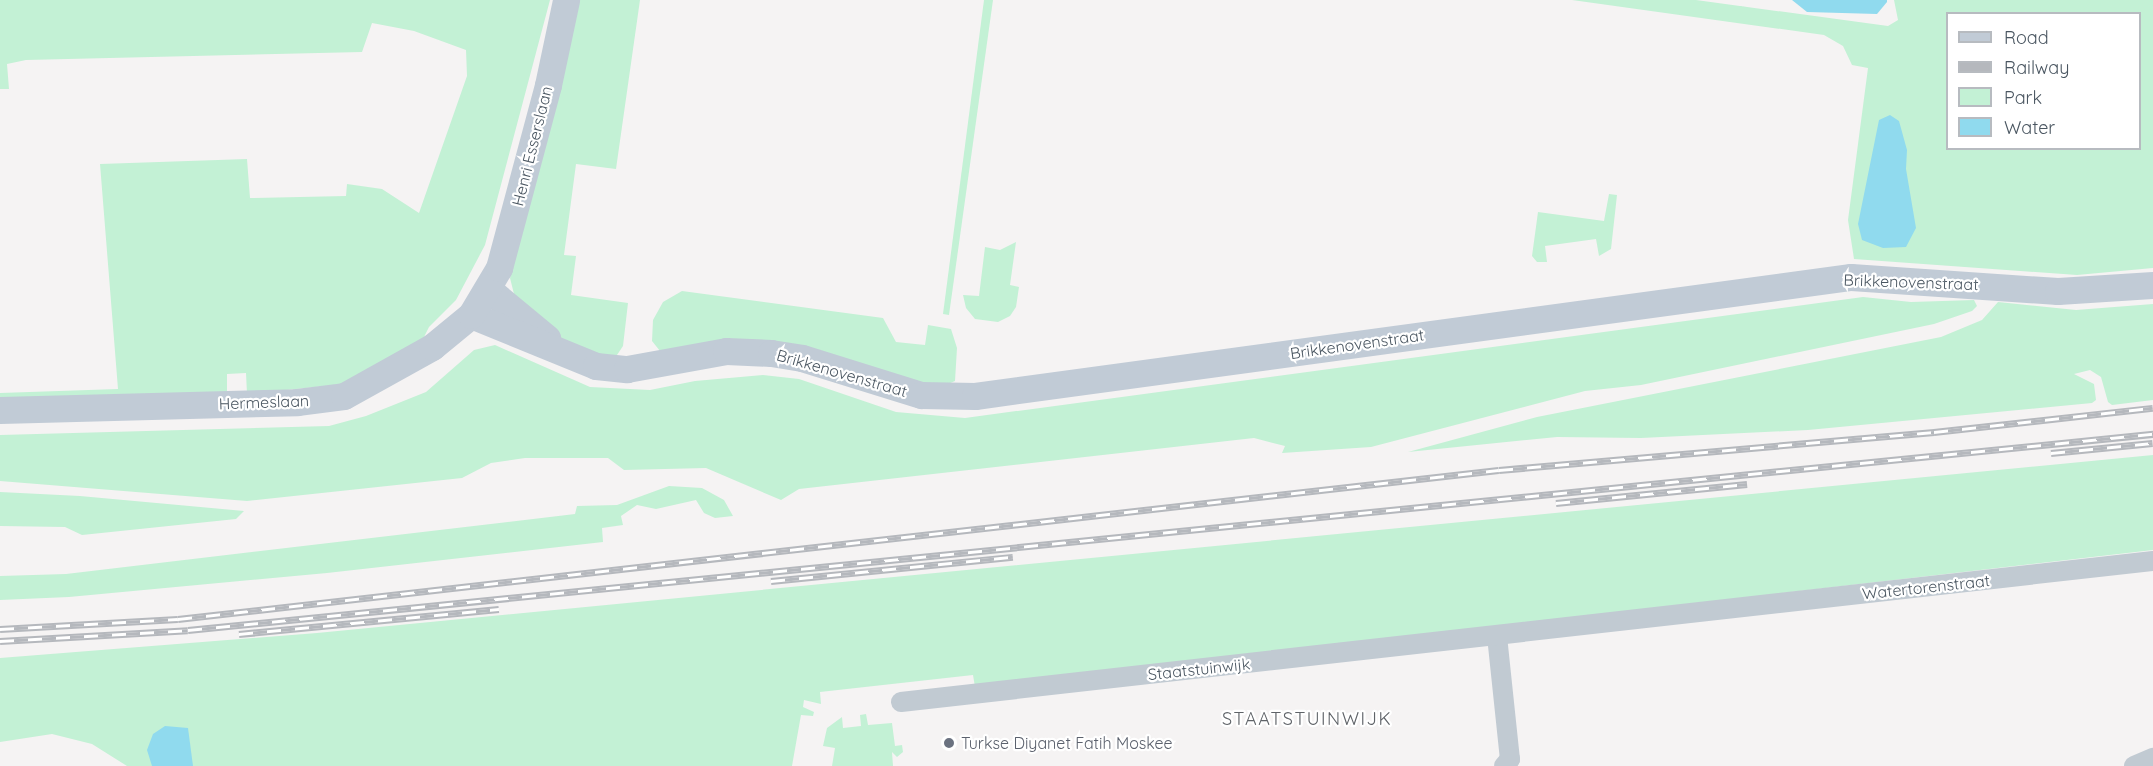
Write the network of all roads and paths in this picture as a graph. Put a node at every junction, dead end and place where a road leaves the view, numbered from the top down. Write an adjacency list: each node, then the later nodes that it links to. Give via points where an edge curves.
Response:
1 (566, 0): 3 (street, Henri Esserslaan, via 514,218)
2 (2153, 285): 5 (street, Brikkenovenstraat, via 2058,291 1851,277 975,396 921,395 802,358 771,353 726,351 627,369 596,366)
3 (488, 289): 4 (street); 5 (street, Brikkenovenstraat)
4 (471, 315): 5 (street, Brikkenovenstraat); 6 (street, Hermeslaan, via 468,332 414,377 369,396 297,402)
5 (569, 356)
6 (0, 410)
7 (2153, 561): 8 (street, Watertorenstraat)
8 (1699, 612): 9 (street, Staatstuinwijk)
9 (1497, 636): 10 (street, Staatstuinwijk); 11 (street, via 1510,759)
10 (901, 702)
11 (1504, 766)

